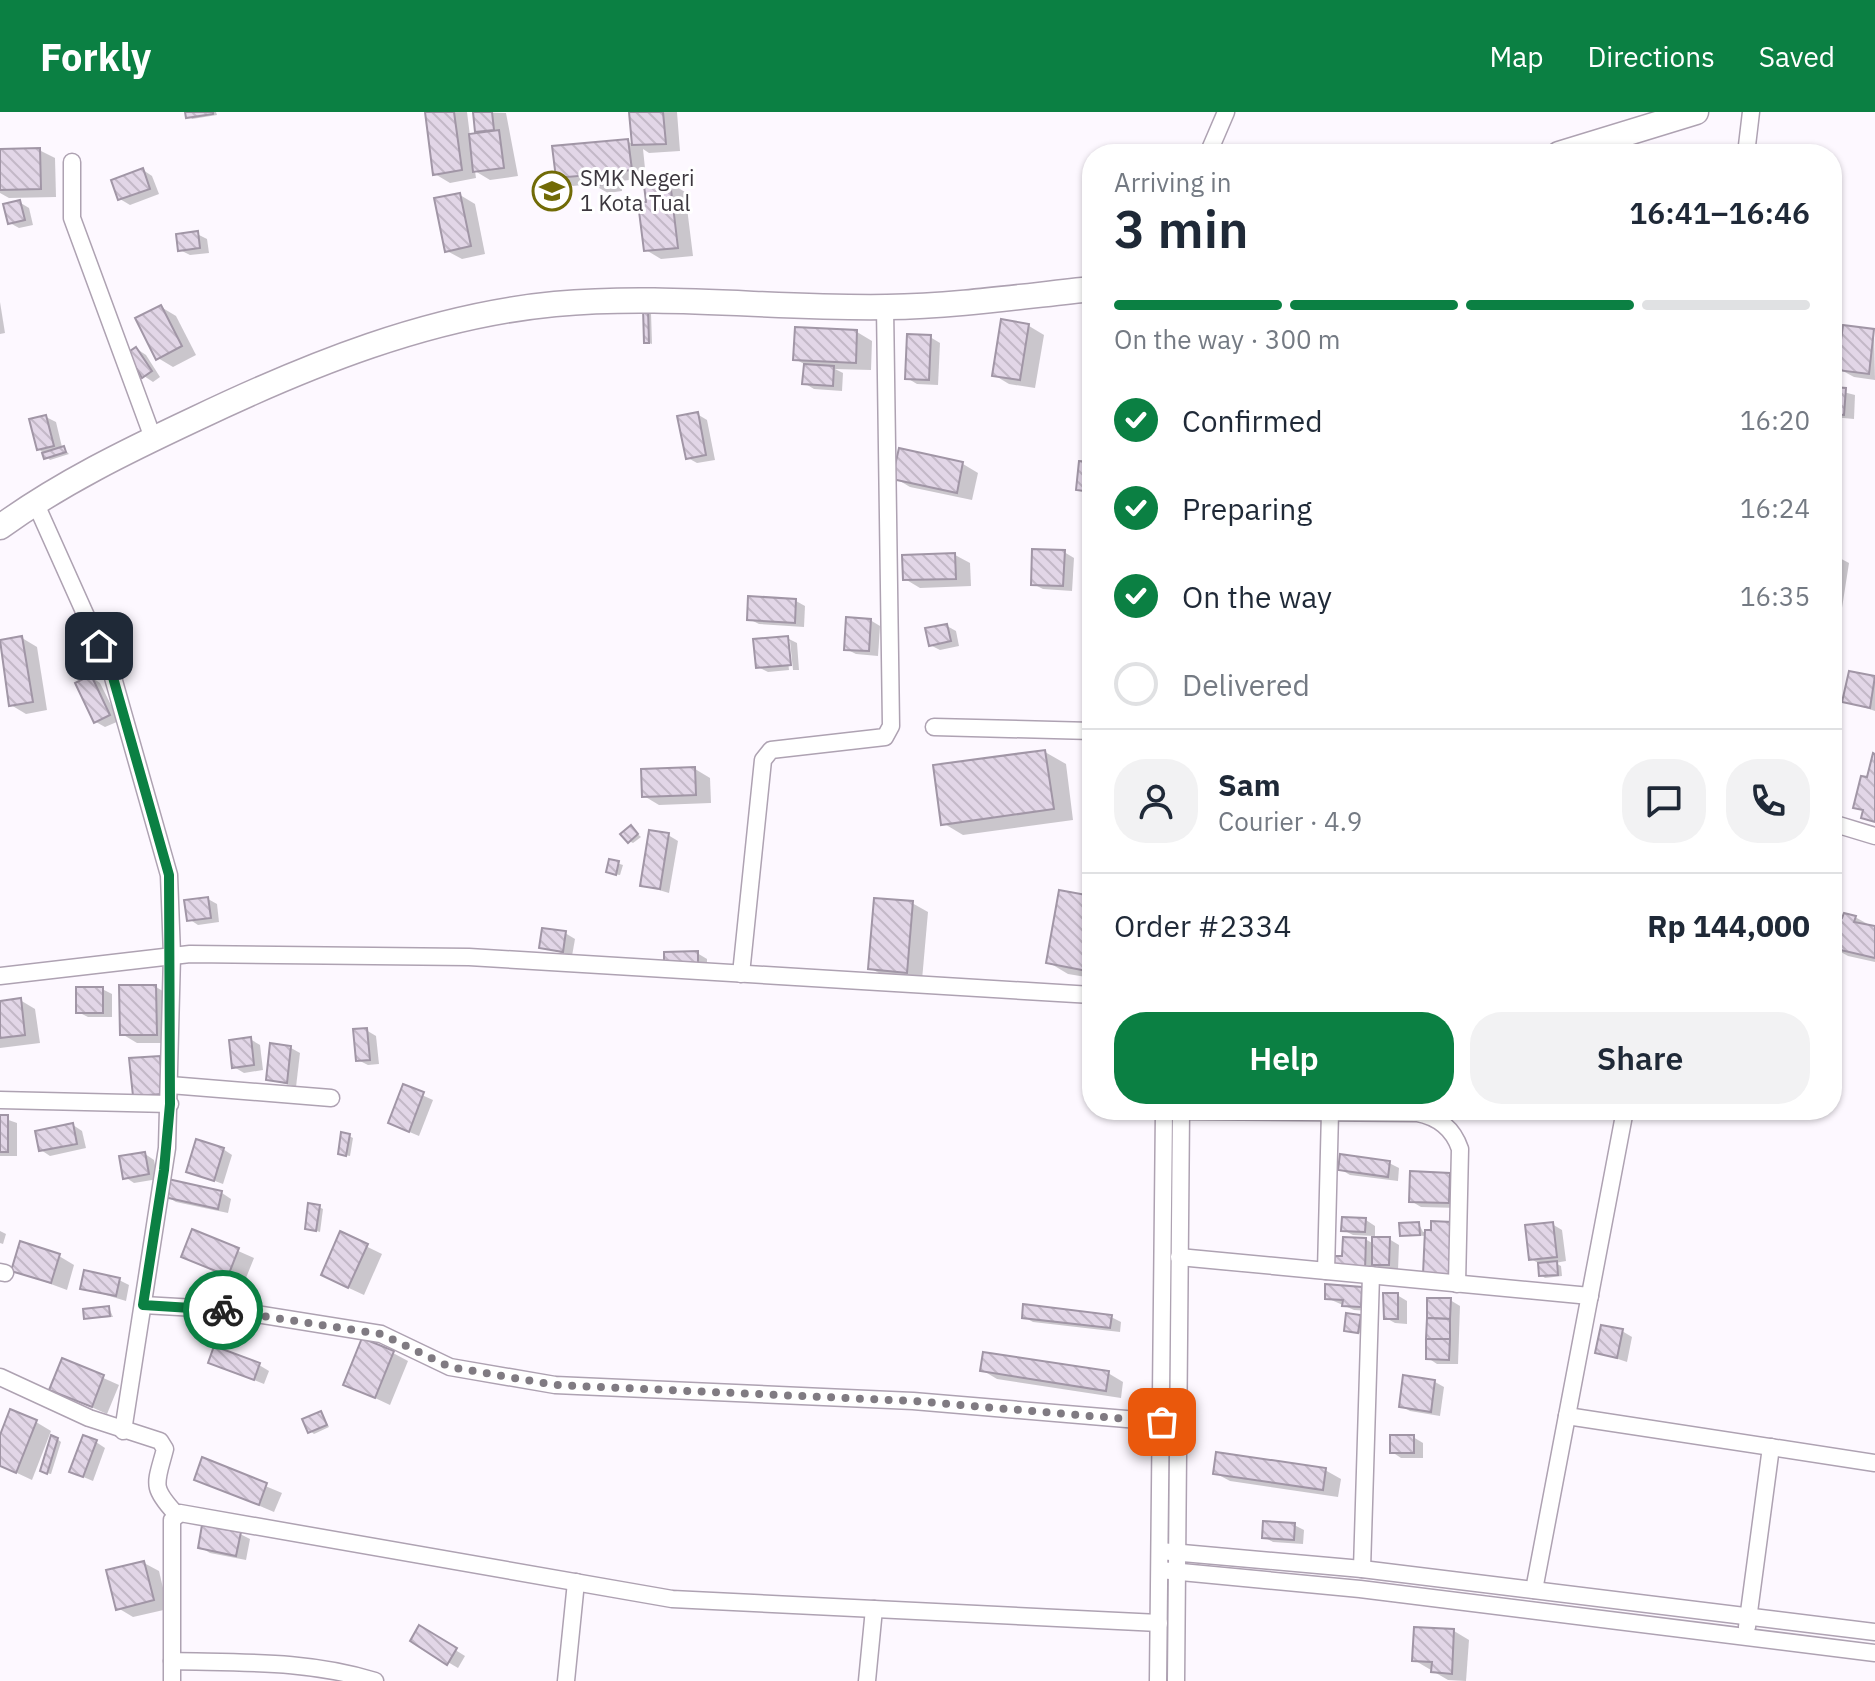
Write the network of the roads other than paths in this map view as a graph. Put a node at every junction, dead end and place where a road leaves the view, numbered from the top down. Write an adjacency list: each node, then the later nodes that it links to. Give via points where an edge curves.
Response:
1 (1226, 112): 4 (street)
2 (1696, 112): 5 (highway)
3 (1751, 112): 6 (street)
4 (1212, 144)
5 (1592, 144)
6 (1747, 144)
7 (72, 162): 10 (street, via 72,218)
8 (1082, 290): 9 (highway)
9 (885, 307): 10 (highway, via 644,301 498,312 345,355 249,392); 18 (street, via 891,726 885,737 771,750 763,760)
10 (153, 438): 11 (highway)
11 (35, 502): 12 (highway); 17 (street, via 112,674 169,875)
12 (0, 527)
13 (934, 727): 14 (street)
14 (1082, 731)
15 (1842, 826): 16 (street)
16 (1875, 836)
17 (172, 955): 18 (street, via 469,957); 19 (street); 21 (street)
18 (741, 974): 20 (street)
19 (0, 976)
20 (1082, 994)
21 (170, 1085): 22 (street); 24 (street)
22 (331, 1098)
23 (0, 1100): 24 (street)
24 (170, 1104): 35 (street)
25 (1164, 1120): 38 (street)
26 (1181, 1120): 30 (street)
27 (1330, 1120): 31 (street)
28 (1436, 1120): 33 (street, via 1453,1134 1460,1149)
29 (1623, 1120): 34 (street)
30 (1179, 1257): 31 (street); 43 (street)
31 (1326, 1271): 32 (street)
32 (1371, 1275): 33 (street); 44 (street)
33 (1457, 1284): 34 (street)
34 (1590, 1296): 37 (street)
35 (143, 1305): 38 (street, via 232,1310 381,1334 450,1367 555,1385 913,1401); 39 (street)
36 (0, 1377): 39 (street)
37 (1567, 1416): 40 (street); 47 (street)
38 (1162, 1422): 43 (street)
39 (123, 1431): 42 (street, via 160,1441 165,1449 158,1495)
40 (1771, 1447): 41 (street); 49 (street)
41 (1875, 1463)
42 (176, 1514): 46 (street); 54 (street)
43 (1169, 1551): 44 (street); 45 (street)
44 (1362, 1569): 47 (street)
45 (1168, 1571): 50 (street); 52 (street); 60 (street)
46 (576, 1582): 48 (street, via 672,1599); 57 (street)
47 (1534, 1590): 49 (street)
48 (874, 1609): 50 (street); 58 (street)
49 (1750, 1616): 51 (street); 52 (street)
50 (1159, 1623): 59 (street)
51 (1875, 1632)
52 (1746, 1636): 53 (street)
53 (1875, 1653)
54 (172, 1661): 55 (street); 56 (street, via 292,1664)
55 (172, 1681)
56 (375, 1681)
57 (566, 1681)
58 (867, 1681)
59 (1158, 1681)
60 (1176, 1681)

